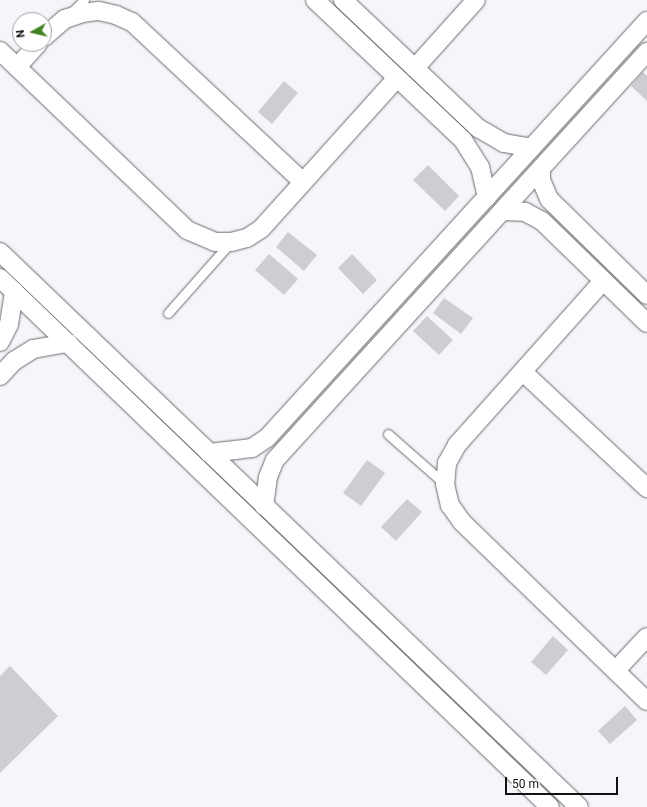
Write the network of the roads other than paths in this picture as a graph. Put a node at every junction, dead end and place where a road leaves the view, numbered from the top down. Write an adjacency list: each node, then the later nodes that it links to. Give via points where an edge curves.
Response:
1 (84, 0): 5 (lane)
2 (315, 0): 13 (street)
3 (343, 0): 12 (street)
4 (476, 0): 12 (street)
5 (65, 19): 7 (street); 16 (street, via 82,13 99,12 116,15 132,22)
6 (645, 29): 14 (street)
7 (52, 30)
8 (0, 51): 11 (street)
9 (31, 52): 11 (street)
10 (647, 52): 15 (street)
11 (17, 67): 21 (street, via 187,230 215,242)
12 (415, 68): 14 (street, via 490,136 517,147)
13 (397, 78): 16 (street); 17 (street, via 468,146 480,167)
14 (532, 148): 17 (street)
15 (541, 168): 18 (street, via 544,190); 19 (street)
16 (303, 182): 21 (street, via 261,229 247,238)
17 (487, 197): 35 (street)
18 (555, 206): 20 (street, via 545,210); 26 (street)
19 (502, 211): 20 (street, via 526,212); 37 (street)
20 (542, 221): 24 (street)
21 (231, 242): 27 (lane)
22 (0, 252): 38 (street)
23 (0, 278): 25 (street)
24 (603, 281): 28 (street); 33 (street)
25 (14, 291): 29 (street, via 9,324); 30 (street)
26 (647, 295)
27 (168, 313)
28 (647, 323)
29 (0, 342)
30 (68, 343): 32 (street, via 33,349); 45 (street)
31 (0, 347): 32 (street)
32 (14, 361): 34 (street)
33 (523, 372): 39 (street, via 457,445 448,464); 40 (street)
34 (0, 376)
35 (275, 430): 37 (street); 38 (street, via 252,448)
36 (388, 434): 39 (lane)
37 (290, 444): 41 (street, via 270,468)
38 (209, 453): 41 (street)
39 (445, 484): 43 (street, via 450,505 462,522)
40 (647, 488)
41 (264, 506): 44 (street)
42 (647, 637): 43 (street)
43 (616, 670): 46 (street)
44 (442, 676): 45 (street); 48 (street)
45 (429, 690): 47 (street)
46 (647, 701)
47 (550, 807)
48 (579, 807)

